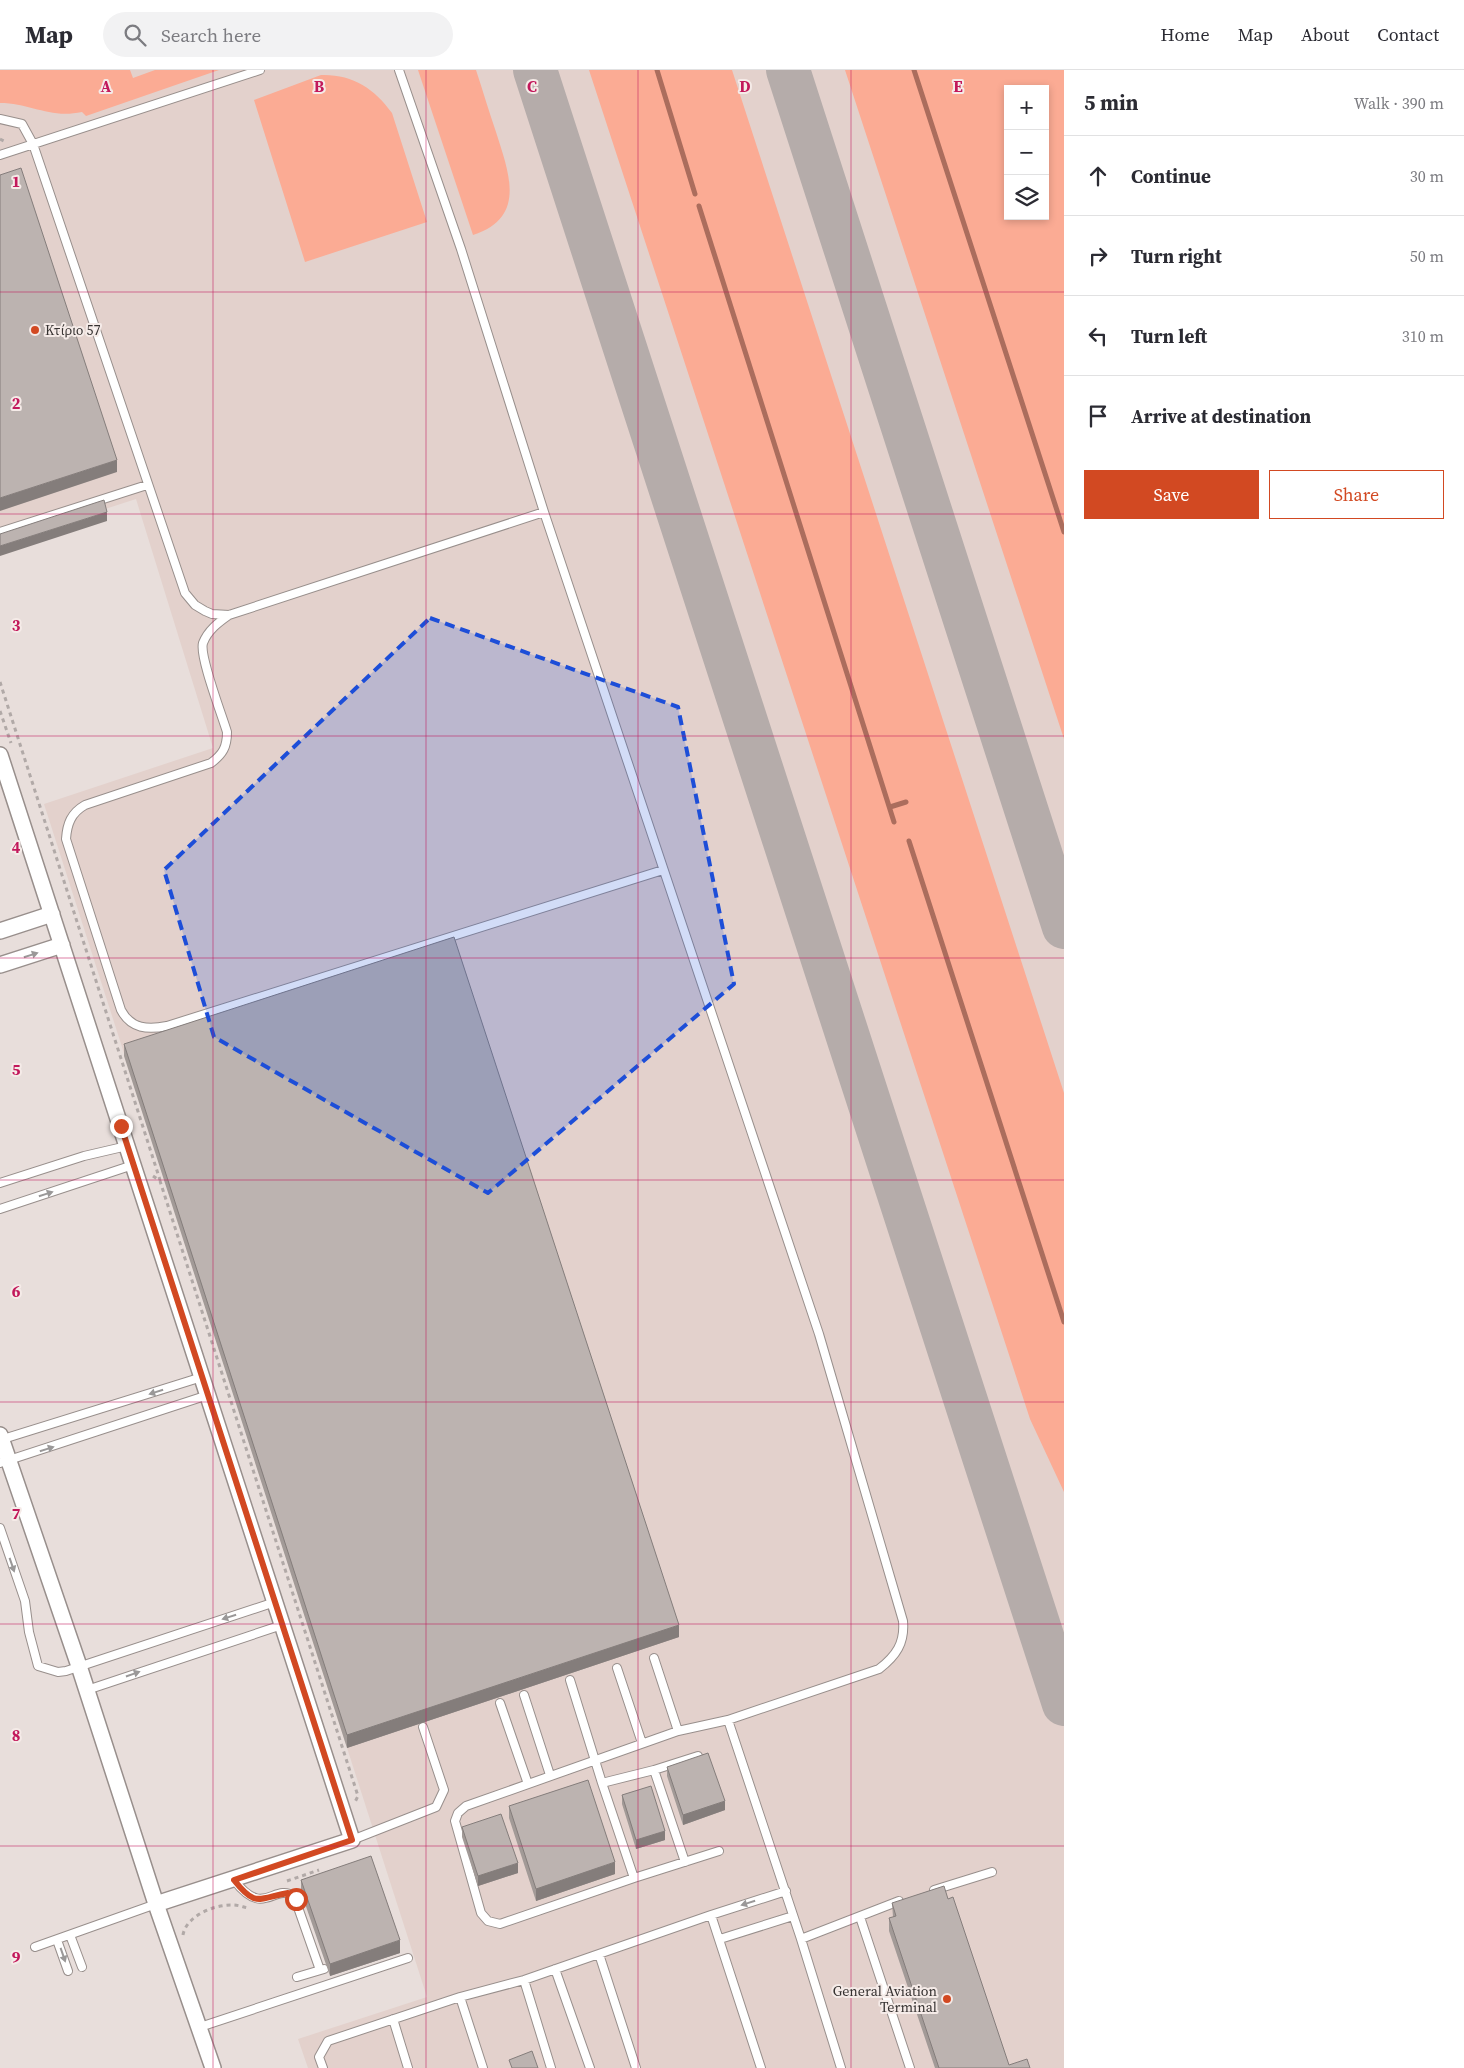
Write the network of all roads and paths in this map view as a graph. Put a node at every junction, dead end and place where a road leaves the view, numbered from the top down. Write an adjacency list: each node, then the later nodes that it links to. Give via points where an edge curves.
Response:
1 (260, 70): 4 (lane)
2 (398, 70): 7 (lane, via 461,249)
3 (0, 119): 4 (lane, via 22,124)
4 (33, 144): 5 (lane); 6 (lane)
5 (0, 155)
6 (147, 485): 8 (lane); 9 (lane, via 185,593 194,605 204,611)
7 (544, 512): 9 (lane); 15 (lane)
8 (0, 532)
9 (229, 615): 15 (lane, via 212,628 202,650 227,732 227,742 219,757 211,764 85,806 73,815 67,829 66,839 121,1010 135,1026 146,1029 167,1026)
10 (0, 682): 13 (path)
11 (0, 711): 12 (path)
12 (6, 751): 16 (street)
13 (39, 800): 14 (path); 23 (path)
14 (30, 803)
15 (663, 870): 40 (lane, via 819,1334 903,1621 904,1635 890,1660 879,1669)
16 (52, 914): 17 (street); 18 (street)
17 (0, 931)
18 (62, 945): 19 (street, one-way to 18); 20 (street)
19 (0, 965)
20 (127, 1146): 21 (street); 24 (lane)
21 (133, 1165): 25 (lane, one-way to 21); 26 (street)
22 (149, 1169): 23 (path)
23 (160, 1181): 50 (path)
24 (0, 1183)
25 (0, 1209)
26 (202, 1377): 27 (street); 28 (lane, one-way to 28)
27 (208, 1395): 29 (lane, one-way to 27); 31 (street)
28 (0, 1438): 29 (street)
29 (5, 1461): 34 (street)
30 (0, 1528): 34 (lane, one-way to 34, via 26,1601 29,1632 38,1666 58,1672)
31 (275, 1602): 32 (street); 34 (lane, one-way to 34)
32 (282, 1624): 37 (lane, one-way to 32); 51 (street)
33 (654, 1658): 42 (lane)
34 (79, 1666): 37 (street)
35 (617, 1668): 43 (lane)
36 (570, 1680): 45 (lane)
37 (87, 1690): 63 (street)
38 (524, 1695): 47 (lane)
39 (500, 1703): 49 (lane)
40 (728, 1720): 42 (lane); 59 (lane)
41 (423, 1727): 51 (lane, via 444,1790 442,1799 436,1807)
42 (678, 1730): 43 (lane)
43 (642, 1743): 45 (lane)
44 (698, 1756): 46 (lane)
45 (596, 1760): 47 (lane); 48 (lane)
46 (654, 1770): 48 (lane); 53 (lane)
47 (550, 1776): 49 (lane)
48 (602, 1783): 57 (lane)
49 (528, 1784): 57 (lane, via 466,1806 455,1821 481,1913 488,1921 500,1924)
50 (358, 1796)
51 (352, 1840): 58 (street)
52 (720, 1851): 53 (lane)
53 (685, 1862): 57 (lane)
54 (319, 1870): 56 (path)
55 (992, 1872): 60 (lane)
56 (321, 1875)
57 (634, 1878)
58 (234, 1880): 62 (lane, via 248,1895); 63 (street)
59 (786, 1891): 64 (lane, one-way to 64); 65 (lane)
60 (922, 1893)
61 (905, 1899): 66 (lane)
62 (263, 1900): 69 (path, via 264,1908 261,1910 225,1906 194,1916 184,1929); 78 (lane, via 288,1893 294,1896 322,1969)
63 (156, 1904): 67 (lane); 82 (street)
64 (711, 1914): 71 (lane); 73 (lane)
65 (793, 1916): 68 (lane); 71 (lane)
66 (860, 1917): 68 (lane); 92 (lane)
67 (70, 1936): 70 (lane); 75 (lane)
68 (801, 1938): 91 (lane)
69 (184, 1939)
70 (57, 1940): 72 (lane); 77 (lane, one-way to 77)
71 (720, 1940): 90 (lane)
72 (35, 1947)
73 (599, 1954): 76 (lane); 89 (lane)
74 (408, 1958): 82 (lane)
75 (82, 1967)
76 (555, 1969): 79 (lane); 88 (lane)
77 (68, 1971)
78 (297, 1977)
79 (524, 1980): 80 (lane); 87 (lane)
80 (460, 1998): 81 (lane); 86 (lane)
81 (393, 2019): 84 (lane, via 328,2041 320,2057); 85 (lane)
82 (200, 2027): 83 (street)
83 (213, 2068)
84 (323, 2068)
85 (408, 2068)
86 (483, 2068)
87 (551, 2068)
88 (590, 2068)
89 (636, 2068)
90 (761, 2068)
91 (841, 2068)
92 (910, 2068)

